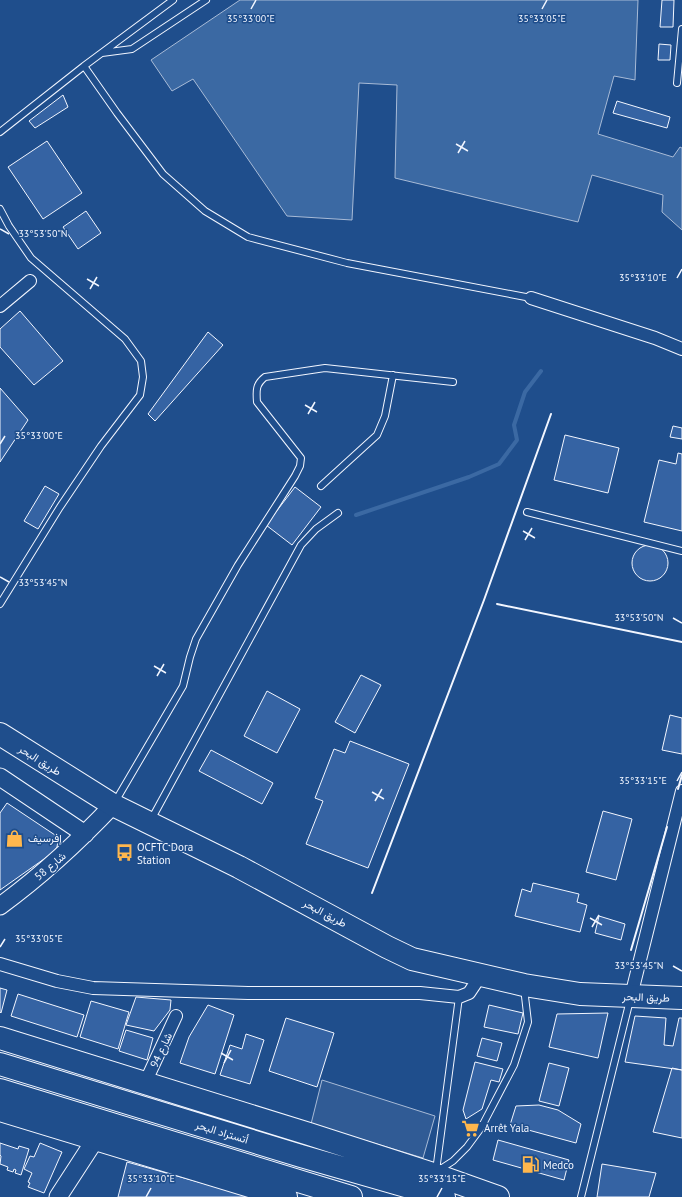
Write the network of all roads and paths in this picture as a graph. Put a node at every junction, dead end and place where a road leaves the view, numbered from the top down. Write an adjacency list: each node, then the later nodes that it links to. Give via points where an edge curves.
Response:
1 (173, 0): 4 (lane)
2 (206, 0): 4 (lane, via 132,49)
3 (682, 29): 6 (lane)
4 (101, 54): 5 (lane)
5 (84, 66): 7 (lane); 10 (lane, via 163,174 205,211 248,237 347,263)
6 (677, 83)
7 (0, 132)
8 (0, 209): 19 (lane, via 31,258 125,339 142,361 143,377 140,394 60,507)
9 (30, 281): 11 (street)
10 (531, 298): 12 (street)
11 (0, 306)
12 (682, 349)
13 (393, 375): 14 (lane); 15 (lane, via 385,416 378,435); 23 (lane, via 325,368 265,377 259,382 256,391 257,402 301,458 300,466 196,639 183,686)
14 (453, 382)
15 (321, 486)
16 (527, 512): 18 (lane)
17 (338, 513): 24 (lane, via 316,529 301,545)
18 (682, 551)
19 (0, 604)
20 (0, 734): 23 (highway, طريق البحر)
21 (0, 777): 25 (street)
22 (682, 791): 30 (street)
23 (113, 805): 24 (highway, طريق البحر); 25 (street, شارع 58)
24 (149, 823): 28 (highway, طريق البحر, via 240,867 412,959)
25 (85, 834): 26 (street, شارع 58, via 54,863)
26 (0, 906)
27 (0, 964): 31 (street, via 93,988 248,993 420,993)
28 (481, 975): 29 (highway, طريق البحر); 31 (street, via 469,993)
29 (524, 985): 30 (highway, طريق البحر, via 580,994); 40 (lane, via 528,1022 514,1065 477,1134 453,1161)
30 (631, 996): 32 (highway, طريق البحر); 46 (lane)
31 (459, 997): 40 (lane)
32 (682, 998)
33 (176, 1016): 36 (street, شارع 94)
34 (0, 1038): 36 (highway)
35 (0, 1064): 44 (highway, أتستراد البحر)
36 (145, 1083): 40 (highway)
37 (0, 1090): 41 (highway)
38 (0, 1110): 39 (highway)
39 (95, 1140): 41 (highway); 42 (street)
40 (436, 1173): 45 (highway)
41 (290, 1188): 43 (highway)
42 (58, 1197)
43 (351, 1197)
44 (444, 1197)
45 (498, 1197)
46 (581, 1197)

